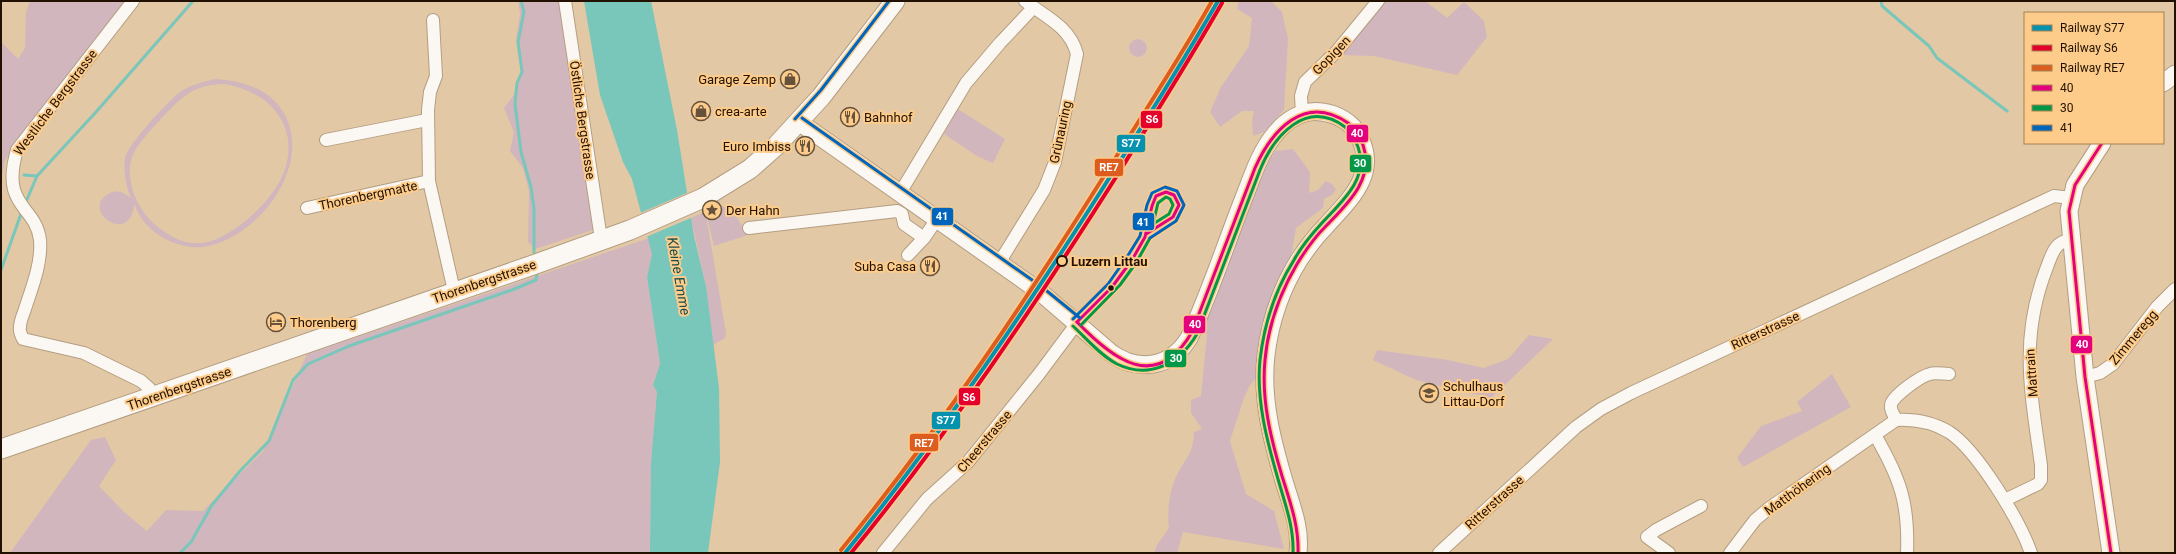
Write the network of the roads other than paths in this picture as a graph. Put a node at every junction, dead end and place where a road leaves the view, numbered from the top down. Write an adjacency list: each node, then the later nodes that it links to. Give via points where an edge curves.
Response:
1 (133, 1): 31 (street, Westliche Bergstrasse, via 13,157 5,176 5,187 8,198 27,218 40,238 35,277 20,326 23,338 84,352 141,380)
2 (565, 1): 22 (street, Östliche Bergstrasse)
3 (894, 1): 11 (main road, Thorenbergstrasse, via 825,93)
4 (1378, 1): 9 (street, Gopigen, via 1337,51 1305,82 1301,96)
5 (1029, 4): 15 (street, Grünauring, via 966,83); 25 (street, Grünauring, via 1062,27 1073,41 1077,54 1055,162 1044,190)
6 (433, 20): 10 (street, Thorenbergmatte, via 436,76 429,98)
7 (2175, 74): 8 (street)
8 (2164, 82)
9 (1302, 114): 28 (street, via 1281,126 1262,153 1192,332 1178,353 1154,365 1128,363 1111,353); 38 (street, via 1324,112 1350,124 1362,143 1366,162 1364,176 1356,191 1298,261 1282,293 1269,335 1265,364 1266,409 1296,520)
10 (427, 120): 12 (street); 14 (street, Thorenbergmatte)
11 (799, 122): 15 (street); 22 (main road, Thorenbergstrasse, via 750,169 703,198 630,230)
12 (326, 140)
13 (2101, 144): 16 (street, via 2075,185)
14 (430, 181): 17 (street, Thorenbergmatte); 27 (street, Thorenbergmatte)
15 (900, 193): 18 (street)
16 (2071, 198): 23 (street); 39 (street, Ritterstrasse, via 2054,196 1685,367 1601,409 1576,427)
17 (306, 208)
18 (938, 219): 21 (street); 25 (street)
19 (749, 228): 21 (street, via 897,211 902,214 904,224)
20 (1146, 234): 28 (street, Cheerstrasse, via 1120,278)
21 (924, 238): 24 (street)
22 (601, 239): 27 (main road, Thorenbergstrasse)
23 (2071, 240): 30 (street); 35 (street, Mattrain, via 2064,240 2052,253 2036,303 2029,343 2028,368 2041,480 2038,484)
24 (908, 255)
25 (999, 263): 28 (street)
26 (2175, 289): 30 (street, Zimmeregg, via 2157,307 2112,364 2100,373)
27 (454, 292): 31 (main road, Thorenbergstrasse)
28 (1078, 322): 37 (street, Cheerstrasse, via 968,462 927,499)
29 (1949, 374): 32 (street, via 1930,374 1894,397 1891,404)
30 (2085, 378): 44 (street)
31 (153, 396): 34 (main road, Thorenbergstrasse)
32 (1896, 420): 33 (street, Matthöhering); 35 (street, via 1923,422 1950,433 1972,454)
33 (1875, 435): 41 (street, Matthöhering, via 1768,508 1755,520); 42 (street, via 1891,463 1903,494 1907,515)
34 (1, 448)
35 (2005, 500): 43 (street)
36 (1700, 506): 40 (street, via 1647,537)
37 (883, 553)
38 (1298, 553)
39 (1439, 553)
40 (1668, 553)
41 (1730, 553)
42 (1907, 553)
43 (2031, 553)
44 (2111, 553)

